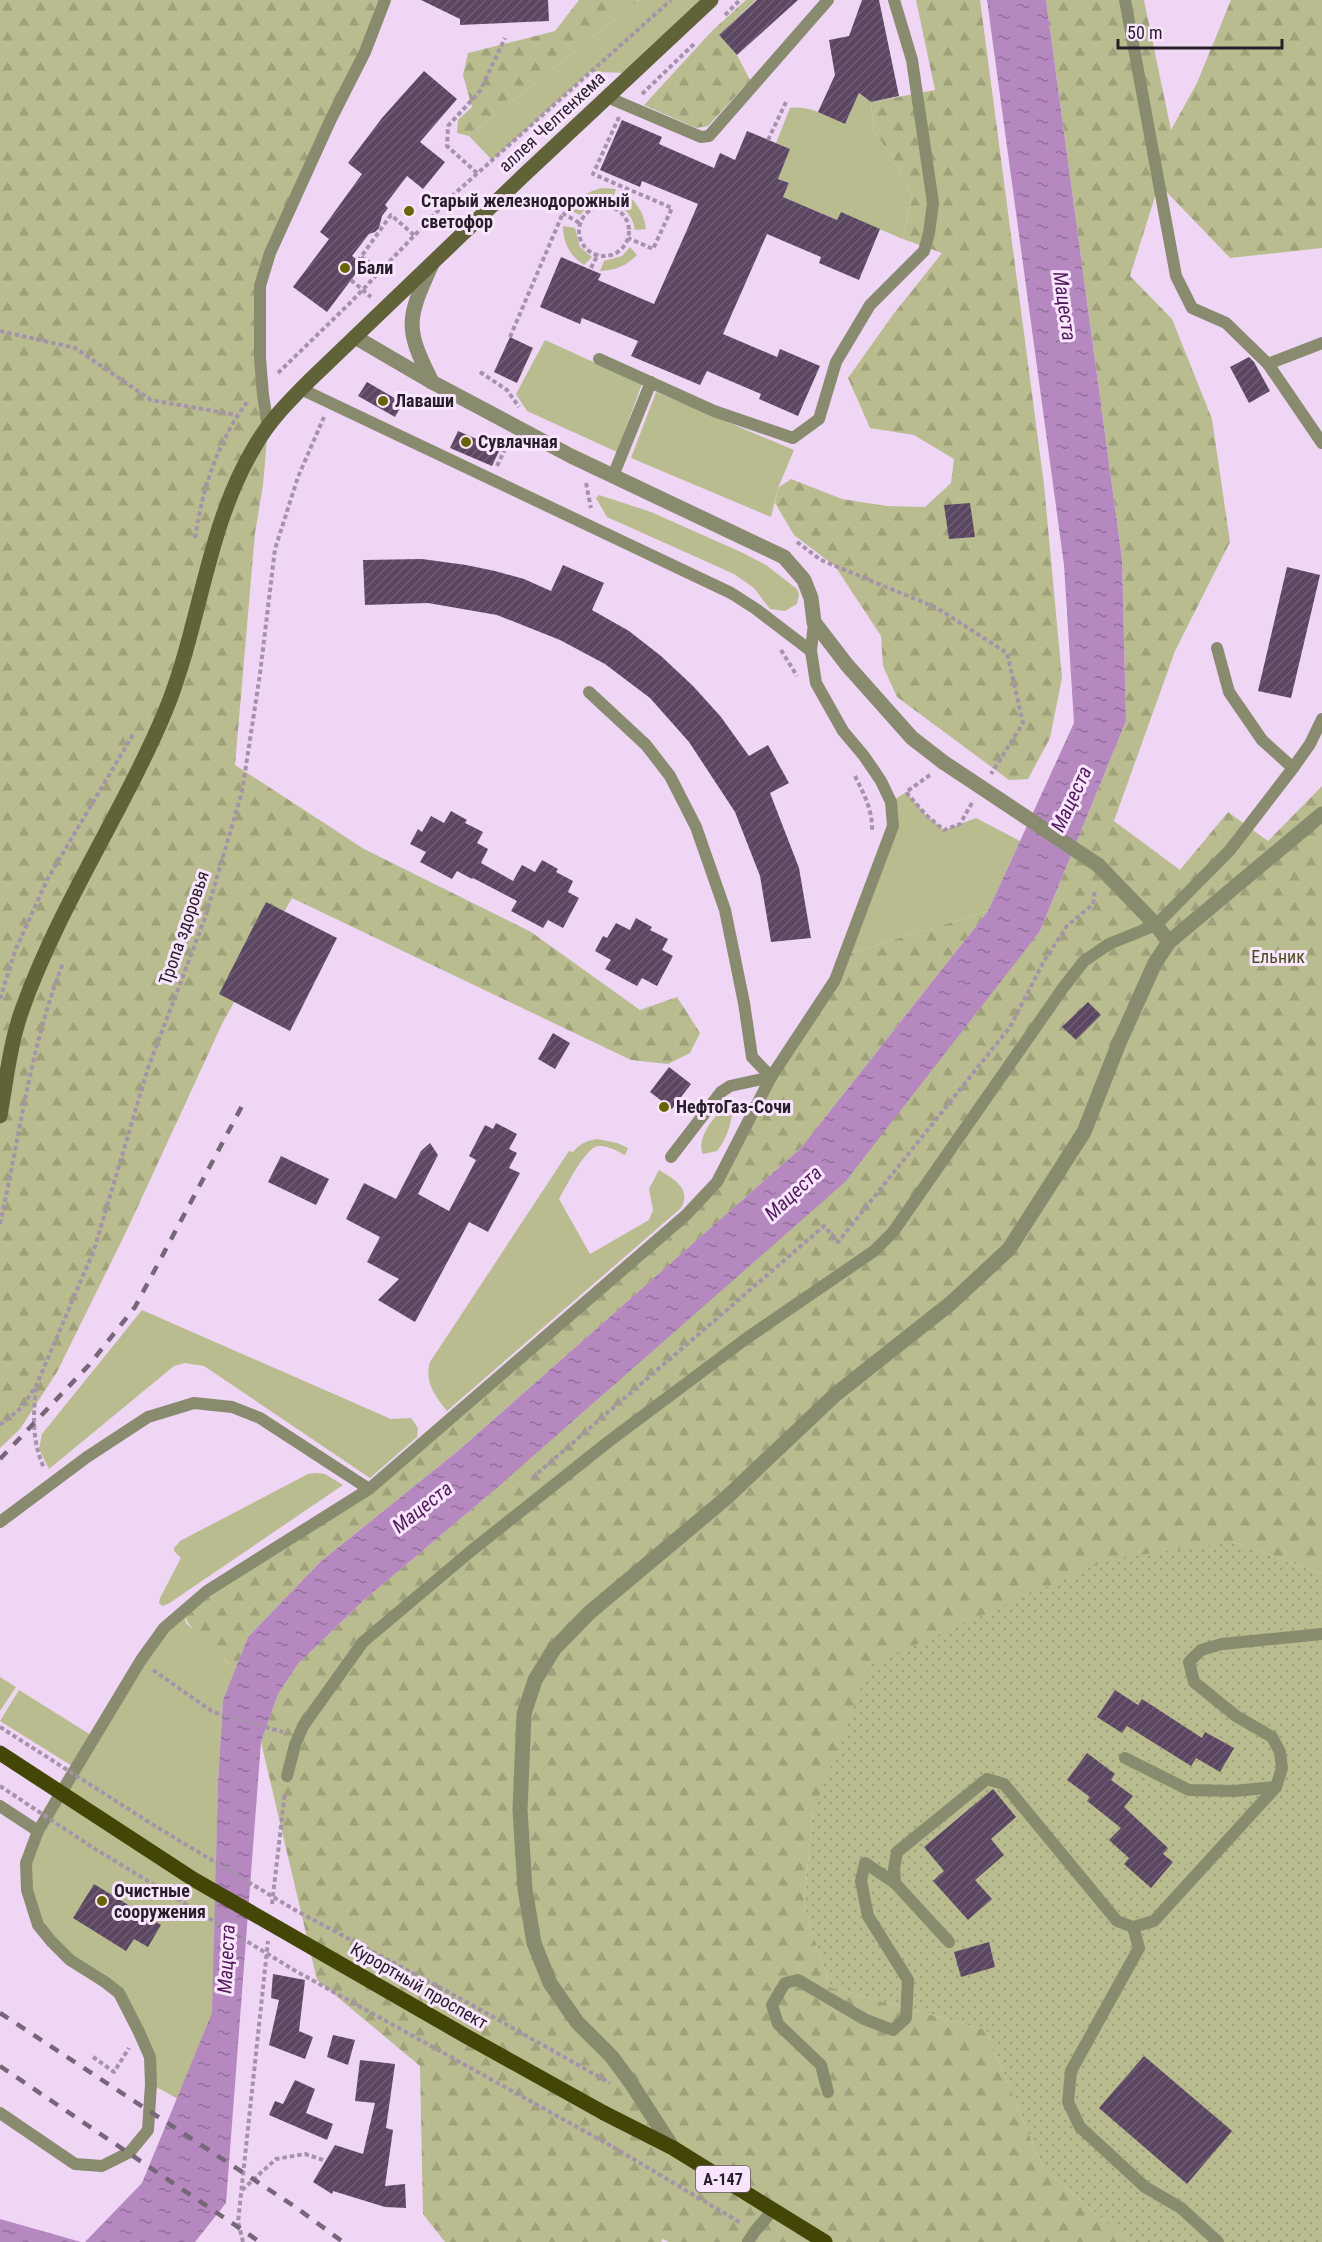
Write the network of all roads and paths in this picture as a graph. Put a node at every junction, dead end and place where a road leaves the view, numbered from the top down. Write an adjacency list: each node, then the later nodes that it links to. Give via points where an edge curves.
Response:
1 (385, 0): 42 (lane, via 365,52 270,253 260,285 260,358)
2 (671, 0): 15 (path)
3 (711, 0): 11 (main road, аллея Челтенхема)
4 (740, 0): 8 (path)
5 (828, 0): 13 (lane, via 709,136 701,137)
6 (894, 0): 37 (lane, via 912,60 933,203 928,233 924,251 870,305 836,362 819,419 793,438 714,411)
7 (1125, 0): 34 (lane, via 1176,276 1192,308 1227,323)
8 (723, 16)
9 (505, 38): 15 (path, via 480,91 448,126 447,146)
10 (697, 41): 13 (path)
11 (607, 97): 13 (lane); 24 (main road, аллея Челтенхема)
12 (786, 102): 14 (path)
13 (625, 110): 16 (path, via 593,174)
14 (768, 140)
15 (477, 173): 21 (path)
16 (624, 188): 17 (path); 22 (path, via 672,208 653,249)
17 (614, 208): 20 (path, via 596,207); 22 (path, via 628,223)
18 (556, 209): 19 (path)
19 (563, 213): 20 (path); 31 (path)
20 (581, 224): 23 (path, via 582,241)
21 (414, 235): 26 (path); 26 (path, via 391,215 360,259)
22 (628, 238): 23 (path, via 618,251)
23 (598, 254): 25 (path)
24 (432, 264): 28 (main road, аллея Челтенхема); 36 (street, via 411,320 413,343)
25 (591, 268)
26 (381, 270): 35 (path)
27 (351, 280): 28 (path)
28 (386, 308): 30 (main road, аллея Челтенхема)
29 (0, 331): 40 (path, via 75,348 151,400)
30 (355, 337): 36 (street); 38 (main road, аллея Челтенхема)
31 (510, 337)
32 (1322, 343): 34 (lane)
33 (599, 359): 37 (lane)
34 (1268, 364): 43 (lane)
35 (278, 373)
36 (432, 382): 44 (street)
37 (651, 382): 44 (lane)
38 (301, 389): 42 (main road, аллея Челтенхема); 52 (lane, via 731,593)
39 (252, 396): 40 (path)
40 (237, 415): 47 (path, via 225,436 199,508)
41 (324, 416): 71 (path, Тропа здоровья, via 298,477 275,549 242,792 208,907 148,1068 94,1250)
42 (268, 427): 69 (main road, аллея Челтенхема, via 230,498 171,697 149,749 49,942 21,1012)
43 (1322, 443)
44 (613, 476): 49 (street, via 784,557 804,580)
45 (585, 481): 46 (path)
46 (592, 514)
47 (194, 547)
48 (937, 608): 60 (path, via 1007,653 1023,723)
49 (814, 622): 52 (lane); 58 (street)
50 (775, 641): 53 (path)
51 (1217, 648): 59 (lane, via 1229,692 1262,740)
52 (811, 651): 68 (lane, via 816,684 843,731 881,781 891,802 893,826 835,980)
53 (800, 680)
54 (589, 692): 68 (lane, via 646,745 670,776 696,827 725,910 752,1057)
55 (1322, 719): 59 (lane)
56 (137, 727): 67 (path, via 47,880 15,951)
57 (851, 766): 63 (path, via 873,821)
58 (937, 768): 61 (path, via 906,792 944,830 960,824); 65 (street, bridge, via 1098,865)
59 (1293, 768): 65 (lane, via 1230,850)
60 (985, 783)
61 (979, 793)
62 (1322, 814): 66 (street)
63 (872, 839)
64 (1093, 885): 74 (path, via 1093,904 1067,927 1044,961 1010,1027 838,1242 824,1226)
65 (1156, 925): 66 (street); 83 (lane, via 1109,944 1084,961 893,1232 874,1251 747,1338 608,1442 363,1642 303,1726)
66 (1168, 942): 98 (street, via 1119,1043 1084,1132 1009,1249 951,1303 836,1394 724,1499 589,1613 554,1649 535,1680 524,1714 520,1810 525,1889 534,1943 550,1983 577,2022 631,2083)
67 (0, 999)
68 (771, 1077): 70 (lane, via 730,1086 721,1092); 75 (lane, via 717,1182 686,1215)
69 (0, 1116)
70 (671, 1158)
71 (36, 1386): 72 (path, Тропа здоровья, via 21,1408); 73 (path, via 35,1442)
72 (0, 1425)
73 (46, 1472)
74 (526, 1483)
75 (369, 1489): 76 (lane, via 260,1418 232,1407 194,1403 148,1417); 78 (lane, via 207,1591 164,1628)
76 (0, 1522)
77 (1322, 1634): 85 (lane, via 1222,1644 1201,1650 1190,1662 1194,1682 1236,1716 1272,1737 1280,1752 1282,1768)
78 (141, 1660): 80 (path, via 213,1712); 87 (lane)
79 (0, 1727): 95 (path, bridge, via 295,1910)
80 (274, 1730)
81 (0, 1753): 98 (main road, Курортный проспект / А-147, bridge, via 193,1878 464,2035)
82 (1125, 1758): 85 (lane, via 1190,1790)
83 (287, 1776): 89 (path)
84 (0, 1786): 102 (path, bridge, via 294,1970 613,2147)
85 (1276, 1787): 90 (lane, via 1154,1921)
86 (0, 1806): 87 (lane)
87 (38, 1831): 93 (lane, via 26,1863 27,1890 38,1925 70,1960 119,1993)
88 (895, 1882): 90 (lane, via 897,1852 987,1779 1005,1784 1117,1922); 92 (lane); 96 (lane, via 865,1863 861,1881 868,1916 908,1980 906,2018 893,2030 864,2019 798,1980 785,1983 772,2006 778,2024 821,2065)
89 (271, 1915)
90 (1133, 1927): 105 (lane, via 1139,1948 1071,2071 1068,2102 1080,2127 1145,2187 1181,2208)
91 (269, 1938): 100 (path)
92 (950, 1942)
93 (139, 2032): 94 (path, via 114,2072); 97 (lane, via 150,2057 148,2130 130,2152 102,2166 75,2164)
94 (93, 2057)
95 (610, 2083)
96 (828, 2092)
97 (0, 2113)
98 (673, 2148): 101 (main road, Курортный проспект / А-147)
99 (323, 2160): 100 (path, via 305,2154 276,2159)
100 (241, 2191): 103 (path, via 238,2222)
101 (773, 2210): 102 (lane); 104 (main road, Курортный проспект / А-147)
102 (751, 2236)
103 (243, 2242)
104 (825, 2242)
105 (1218, 2242)

